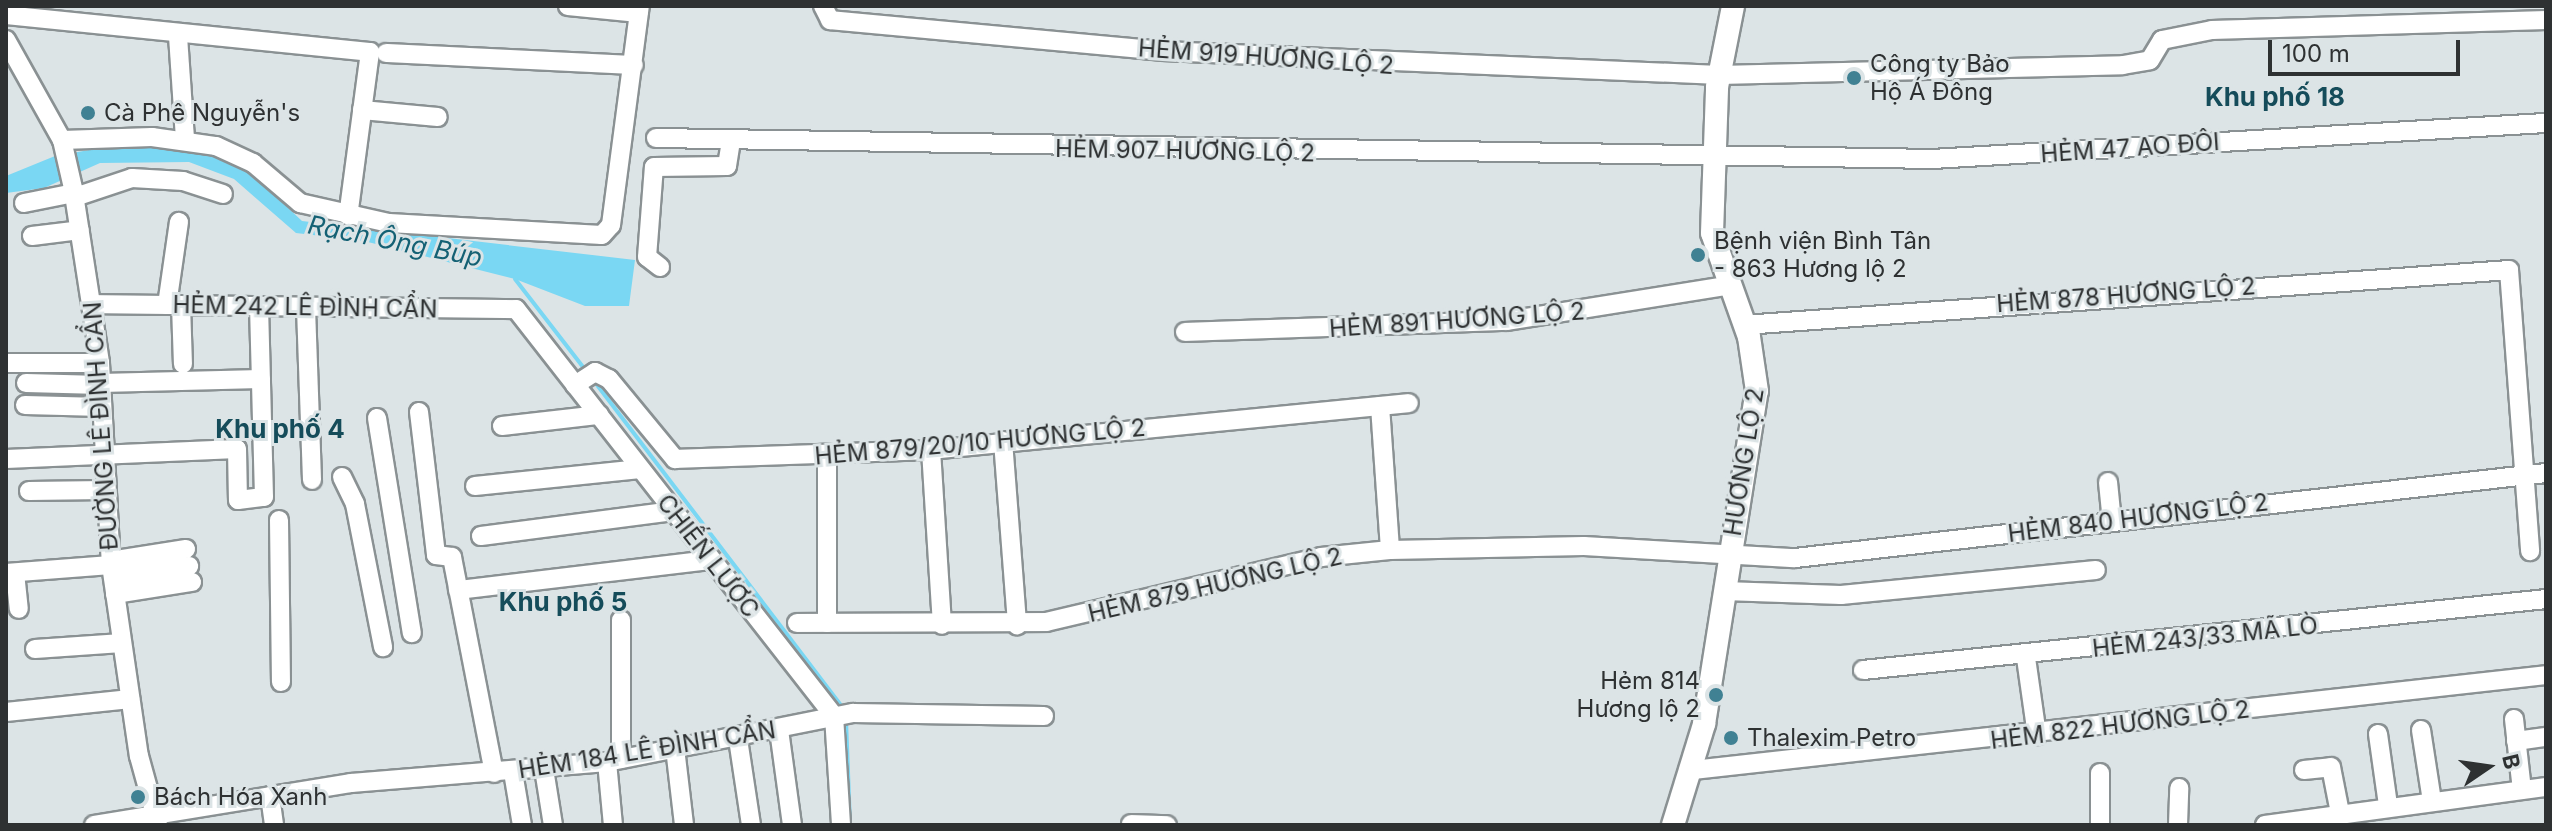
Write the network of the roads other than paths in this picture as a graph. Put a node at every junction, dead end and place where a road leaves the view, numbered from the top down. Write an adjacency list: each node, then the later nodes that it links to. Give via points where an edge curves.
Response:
1 (568, 6): 4 (street)
2 (823, 6): 12 (street, HẺM 919 HƯƠNG LỘ 2, via 830,20 1163,51)
3 (1733, 6): 12 (main road, HƯƠNG LỘ 2)
4 (639, 9): 10 (street)
5 (6, 15): 7 (street)
6 (2546, 20): 12 (street, via 2212,30 2162,40 2150,60 2123,65)
7 (178, 36): 9 (street); 18 (street)
8 (6, 40): 11 (street, ĐƯỜNG LÊ ĐÌNH CẨN)
9 (378, 52): 10 (street); 14 (street)
10 (634, 65): 25 (street, via 611,225 602,235 479,232)
11 (23, 66): 13 (street); 20 (street, ĐƯỜNG LÊ ĐÌNH CẨN)
12 (1719, 75): 21 (main road, HƯƠNG LỘ 2)
13 (6, 76)
14 (362, 110): 15 (street); 25 (street)
15 (438, 117)
16 (2546, 123): 21 (street, HẺM 47 AO ĐÔI, via 1993,156)
17 (656, 138): 19 (street, HẺM 907 HƯƠNG LỘ 2)
18 (185, 139): 20 (street); 25 (street, via 253,163 300,203)
19 (731, 140): 21 (street, HẺM 907 HƯƠNG LỘ 2); 29 (street, via 727,166 654,167 647,257)
20 (64, 147): 22 (street, ĐƯỜNG LÊ ĐÌNH CẨN)
21 (1714, 158): 30 (main road, HƯƠNG LỘ 2, via 1712,233)
22 (74, 193): 23 (street, via 132,178 183,181); 24 (street); 27 (street, ĐƯỜNG LÊ ĐÌNH CẨN)
23 (223, 194)
24 (24, 203)
25 (348, 216)
26 (179, 222): 32 (street)
27 (80, 230): 28 (street); 31 (street, ĐƯỜNG LÊ ĐÌNH CẨN)
28 (32, 236)
29 (660, 267)
30 (1725, 286): 36 (main road, HƯƠNG LỘ 2); 37 (street, HẺM 891 HƯƠNG LỘ 2, via 1507,321)
31 (94, 304): 32 (street, HẺM 242 LÊ ĐÌNH CẨN); 39 (street, ĐƯỜNG LÊ ĐÌNH CẨN)
32 (174, 305): 33 (street, HẺM 242 LÊ ĐÌNH CẨN); 40 (street)
33 (259, 307): 34 (street, HẺM 242 LÊ ĐÌNH CẨN); 41 (street)
34 (306, 308): 35 (street, HẺM 242 LÊ ĐÌNH CẨN); 62 (street)
35 (516, 309): 42 (street, CHIẾN LƯỢC)
36 (1744, 325): 60 (street, HẺM 878 HƯƠNG LỘ 2, via 2509,270); 73 (main road, HƯƠNG LỘ 2, via 1757,391)
37 (1185, 332)
38 (6, 363): 39 (street)
39 (100, 363): 44 (street, ĐƯỜNG LÊ ĐÌNH CẨN)
40 (183, 364)
41 (261, 379): 44 (street); 55 (street, via 264,497 238,500 237,449)
42 (581, 381): 50 (street, CHIẾN LƯỢC); 56 (street, HẺM 879/20/10 HƯƠNG LỘ 2, via 609,379 675,459)
43 (26, 383): 44 (street)
44 (101, 384): 48 (street, ĐƯỜNG LÊ ĐÌNH CẨN)
45 (1409, 403): 47 (street, HẺM 879/20/10 HƯƠNG LỘ 2)
46 (25, 405): 48 (street)
47 (1380, 406): 53 (street, HẺM 879/20/10 HƯƠNG LỘ 2); 71 (street)
48 (102, 407): 55 (street, ĐƯỜNG LÊ ĐÌNH CẨN)
49 (419, 412): 78 (street, via 436,555 452,557)
50 (599, 415): 52 (street); 58 (street, CHIẾN LƯỢC)
51 (377, 418): 87 (street)
52 (502, 426)
53 (1003, 441): 54 (street, HẺM 879/20/10 HƯƠNG LỘ 2); 86 (street)
54 (931, 450): 56 (street, HẺM 879/20/10 HƯƠNG LỘ 2); 85 (street)
55 (104, 454): 57 (street); 65 (street, ĐƯỜNG LÊ ĐÌNH CẨN)
56 (827, 455): 84 (street)
57 (6, 459)
58 (640, 469): 64 (street); 67 (street, CHIẾN LƯỢC)
59 (2546, 473): 60 (street, HẺM 840 HƯƠNG LỘ 2)
60 (2524, 474): 69 (street, HẺM 840 HƯƠNG LỘ 2); 72 (street)
61 (342, 477): 89 (street, via 355,504)
62 (312, 480)
63 (2108, 482): 69 (street)
64 (475, 486)
65 (105, 490): 66 (street); 77 (street, ĐƯỜNG LÊ ĐÌNH CẨN)
66 (29, 491)
67 (673, 511): 70 (street); 74 (street, CHIẾN LƯỢC)
68 (279, 520): 94 (street)
69 (2112, 522): 73 (street, HẺM 840 HƯƠNG LỘ 2, via 1795,558)
70 (481, 536)
71 (1390, 550): 73 (street, HẺM 879 HƯƠNG LỘ 2, via 1584,546); 86 (street, HẺM 879 HƯƠNG LỘ 2, via 1321,557 1142,605)
72 (2530, 551)
73 (1730, 555): 79 (main road, HƯƠNG LỘ 2)
74 (711, 560): 78 (street); 97 (street, CHIẾN LƯỢC)
75 (2096, 570): 79 (street, via 1841,595)
76 (10, 573): 77 (street); 81 (street)
77 (112, 574): 77 (street, via 189,566); 88 (street, ĐƯỜNG LÊ ĐÌNH CẨN)
78 (458, 590): 112 (street)
79 (1724, 591): 110 (main road, HƯƠNG LỘ 2)
80 (2546, 599): 91 (street, HẺM 243/33 MÃ LÒ)
81 (19, 609)
82 (621, 620): 108 (street)
83 (797, 623): 84 (street, HẺM 879 HƯƠNG LỘ 2)
84 (827, 623): 85 (street, HẺM 879 HƯƠNG LỘ 2)
85 (942, 625): 86 (street, HẺM 879 HƯƠNG LỘ 2)
86 (1017, 625)
87 (412, 633)
88 (122, 643): 90 (street); 95 (street, ĐƯỜNG LÊ ĐÌNH CẨN)
89 (383, 647)
90 (35, 649)
91 (2026, 658): 92 (street, HẺM 243/33 MÃ LÒ); 103 (street)
92 (1863, 670)
93 (2546, 675): 103 (street, HẺM 822 HƯƠNG LỘ 2)
94 (281, 682)
95 (130, 699): 96 (street); 121 (street, ĐƯỜNG LÊ ĐÌNH CẨN)
96 (6, 712)
97 (842, 715): 98 (street, HẺM 184 LÊ ĐÌNH CẨN); 100 (street, HẺM 184 LÊ ĐÌNH CẨN); 131 (street)
98 (1044, 716)
99 (2514, 719): 106 (street)
100 (779, 730): 105 (street, HẺM 184 LÊ ĐÌNH CẨN); 130 (street)
101 (2421, 730): 118 (street)
102 (2378, 734): 119 (street)
103 (2037, 735): 110 (street, HẺM 822 HƯƠNG LỘ 2)
104 (2546, 737): 106 (street)
105 (738, 739): 107 (street, HẺM 184 LÊ ĐÌNH CẨN); 129 (street)
106 (2516, 741): 116 (street)
107 (675, 748): 108 (street, HẺM 184 LÊ ĐÌNH CẨN); 128 (street)
108 (614, 760): 109 (street, HẺM 184 LÊ ĐÌNH CẨN); 127 (street)
109 (544, 769): 112 (street, HẺM 184 LÊ ĐÌNH CẨN); 126 (street)
110 (1693, 770): 133 (main road, HƯƠNG LỘ 2)
111 (2304, 770): 120 (street, via 2331,767)
112 (504, 773): 117 (street, HẺM 184 LÊ ĐÌNH CẨN); 125 (street)
113 (2100, 773): 134 (street)
114 (2546, 787): 116 (street)
115 (2179, 788): 135 (street)
116 (2522, 790): 118 (street)
117 (270, 796): 121 (street, HẺM 184 LÊ ĐÌNH CẨN); 124 (street)
118 (2432, 801): 119 (street)
119 (2388, 805): 120 (street)
120 (2340, 813): 136 (street)
121 (157, 820): 123 (street, HẺM 184 LÊ ĐÌNH CẨN)
122 (1131, 824): 132 (street)
123 (94, 825)
124 (274, 825)
125 (522, 825)
126 (553, 825)
127 (613, 825)
128 (684, 825)
129 (751, 825)
130 (792, 825)
131 (841, 825)
132 (1167, 825)
133 (1673, 825)
134 (2100, 825)
135 (2178, 825)
136 (2265, 825)

